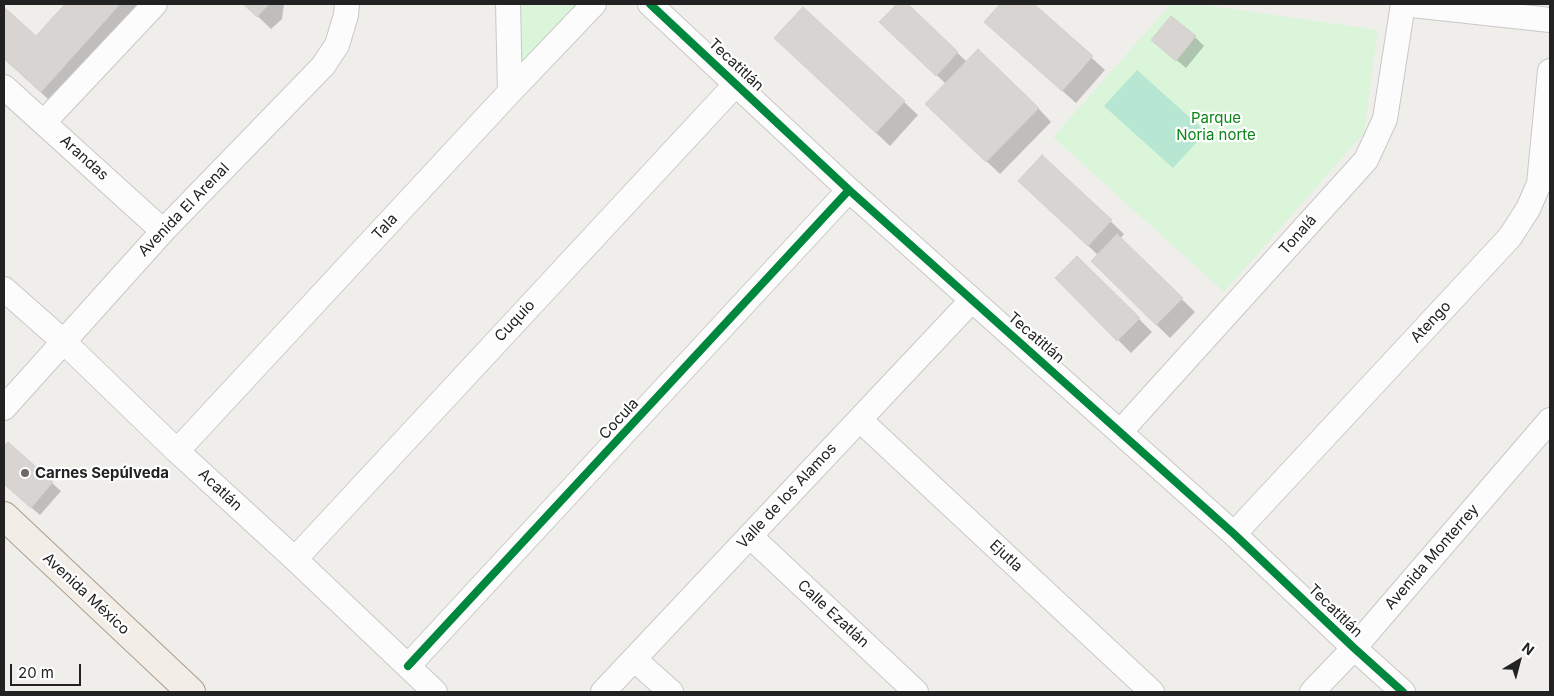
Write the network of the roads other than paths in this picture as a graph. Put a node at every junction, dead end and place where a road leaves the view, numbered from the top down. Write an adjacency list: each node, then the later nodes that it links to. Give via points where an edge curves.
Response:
1 (155, 4): 12 (street)
2 (347, 4): 14 (street, Avenida El Arenal, via 337,45 323,66)
3 (508, 4): 11 (street)
4 (594, 4): 11 (street, Tala)
5 (650, 4): 9 (street, Tecatitlán)
6 (1403, 4): 7 (street); 21 (street, Tonalá, via 1385,120 1366,160)
7 (1550, 20)
8 (1550, 71): 24 (street, Atengo, via 1539,184 1510,237)
9 (736, 84): 13 (street, Tecatitlán); 26 (street, Cuquio)
10 (4, 87): 12 (street, Arandas)
11 (510, 92): 22 (street, Tala)
12 (44, 122): 14 (street, Arandas)
13 (850, 190): 16 (street, Tecatitlán); 29 (street, Cocula)
14 (163, 231): 17 (street, Avenida El Arenal)
15 (4, 289): 17 (street, Acatlán)
16 (972, 300): 19 (street, Valle de los Alamos); 21 (street, Tecatitlán)
17 (63, 342): 18 (street, Avenida El Arenal); 22 (street, Acatlán)
18 (4, 408)
19 (860, 420): 25 (street, Valle de los Alamos); 35 (street, Ejutla)
20 (1550, 420): 27 (street, Avenida Monterrey)
21 (1121, 431): 24 (street, Tecatitlán)
22 (177, 451): 26 (street, Acatlán)
23 (4, 516): 30 (main road, Avenida México)
24 (1234, 534): 27 (street, Tecatitlán)
25 (750, 536): 28 (street, Valle de los Alamos); 34 (street, Calle Ezatlán)
26 (295, 559): 29 (street, Acatlán)
27 (1354, 648): 36 (street, Avenida Monterrey); 37 (street, Tecatitlán)
28 (634, 659): 32 (street, Valle de los Alamos); 33 (street)
29 (408, 666): 31 (street, Acatlán)
30 (191, 692)
31 (435, 692)
32 (602, 692)
33 (671, 692)
34 (916, 692)
35 (1152, 692)
36 (1312, 692)
37 (1404, 692)

